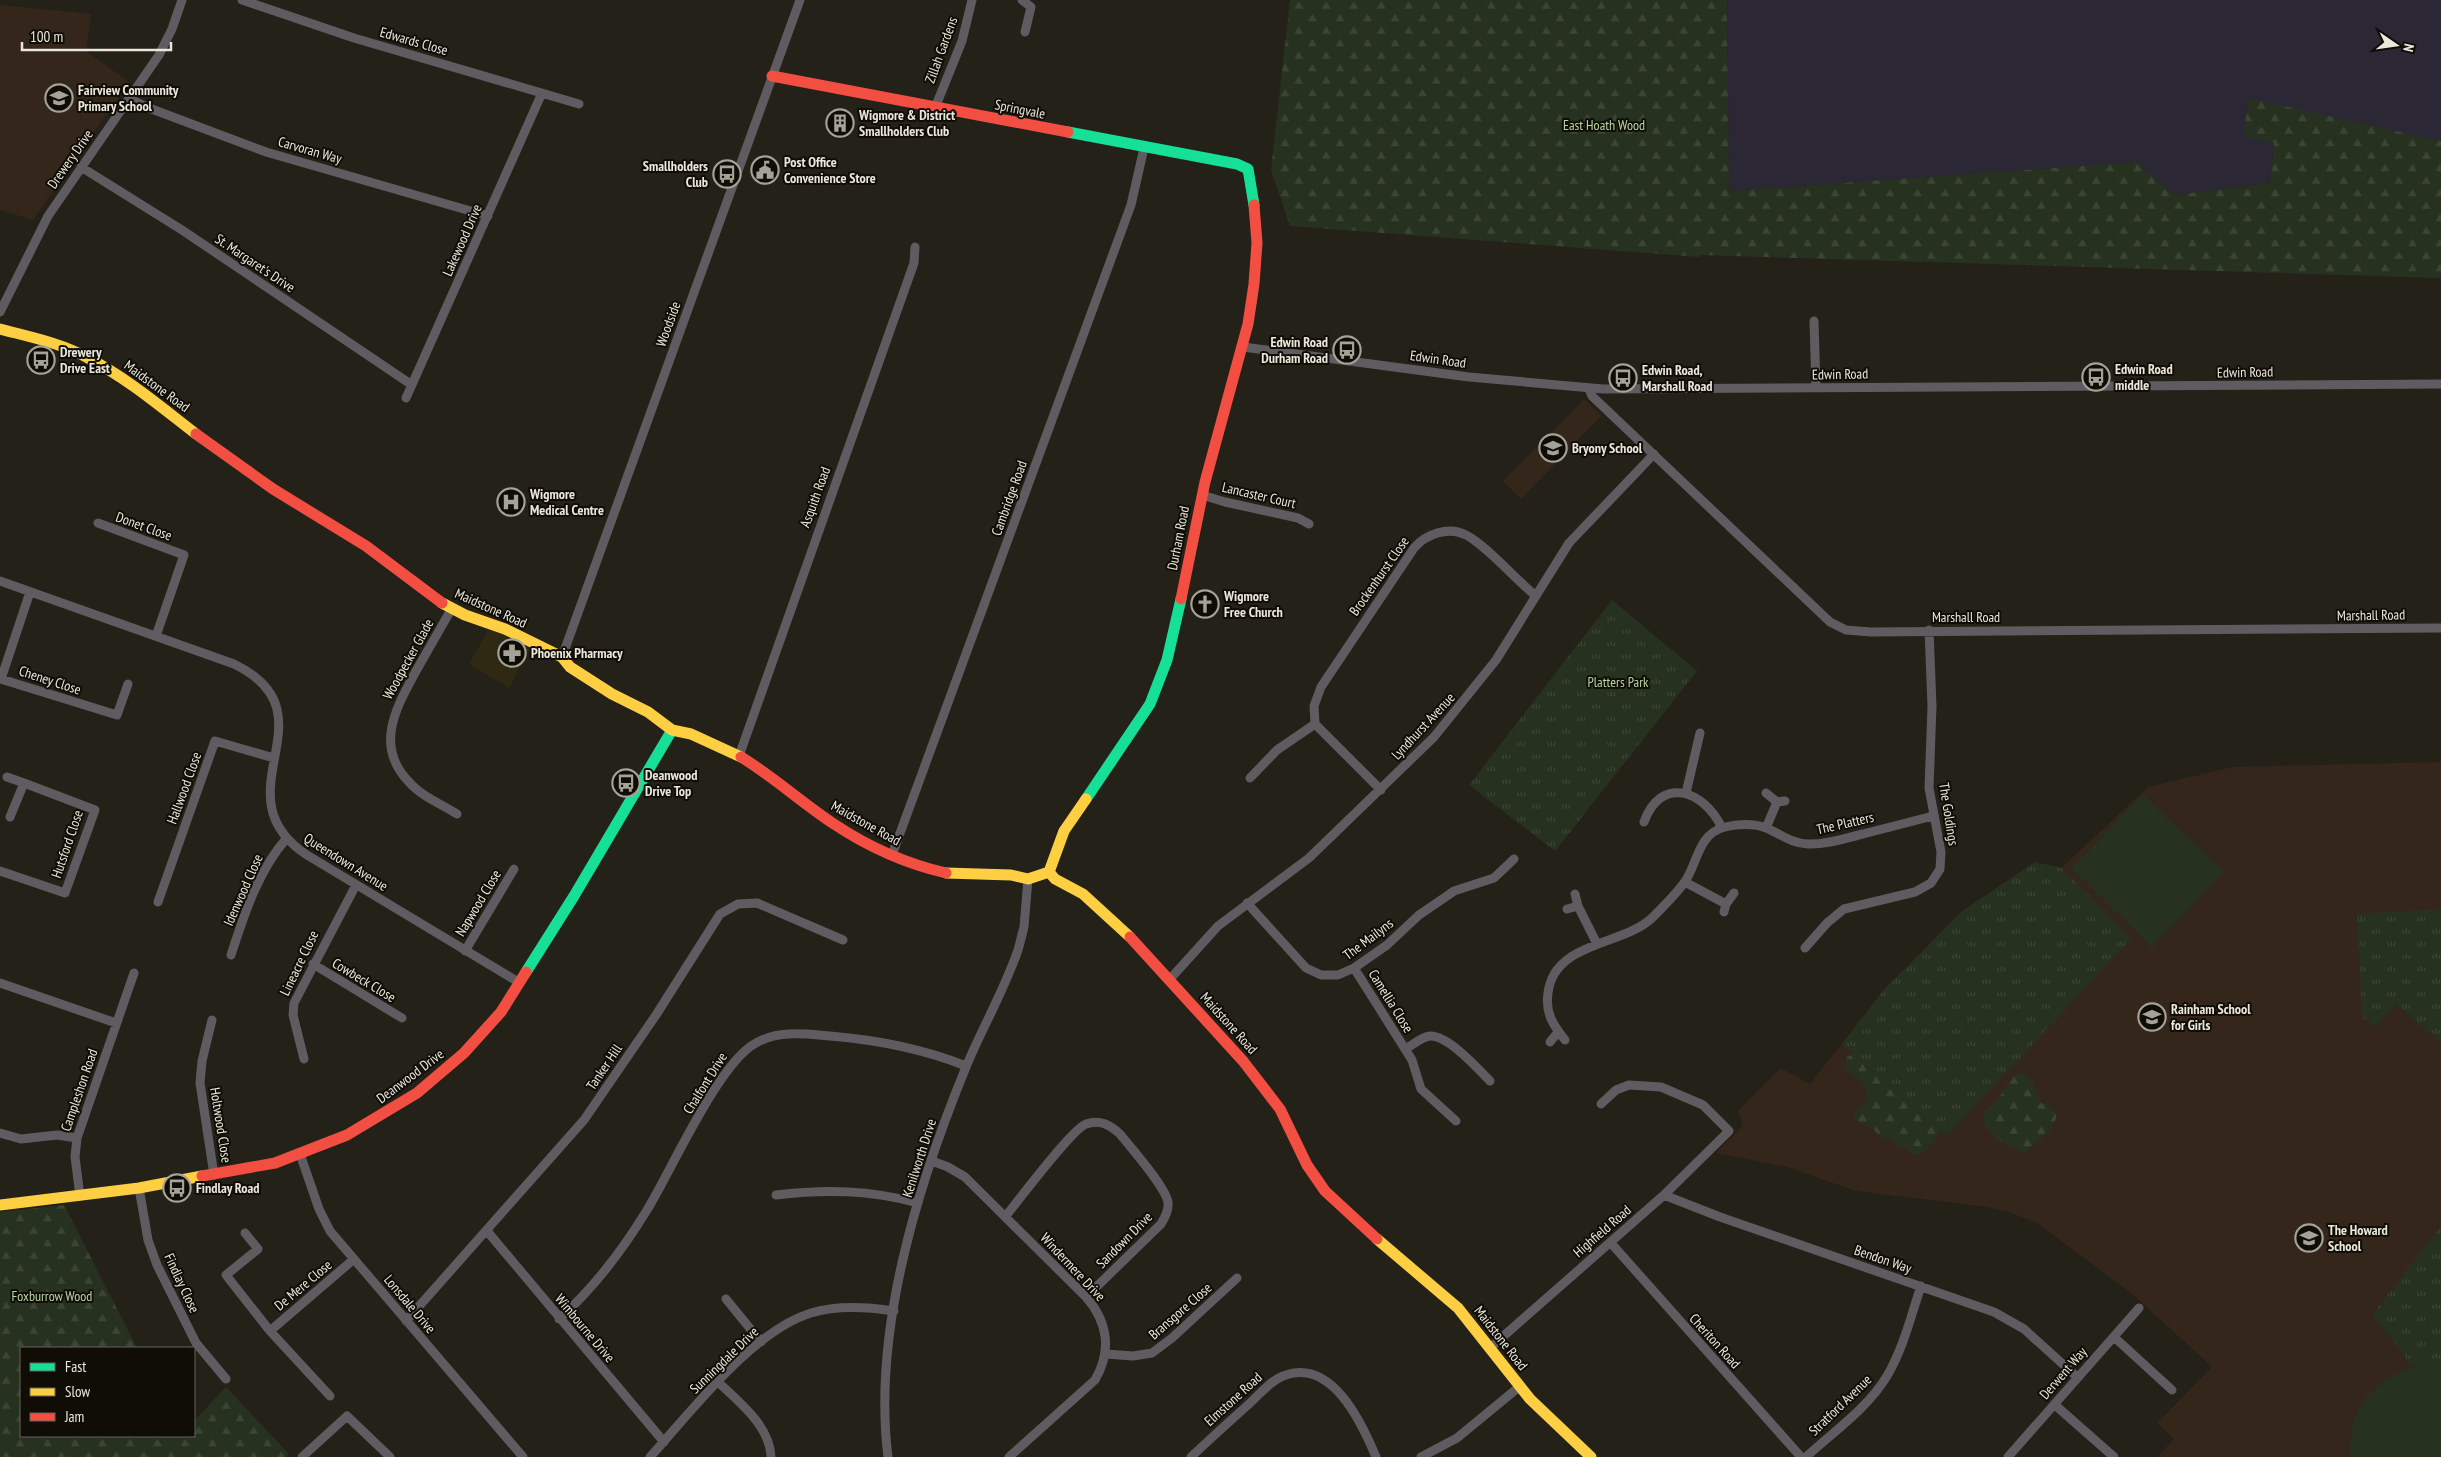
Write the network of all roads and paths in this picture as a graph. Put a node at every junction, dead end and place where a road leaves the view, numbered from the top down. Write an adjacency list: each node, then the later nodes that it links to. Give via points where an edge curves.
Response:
1 (182, 0): 9 (street, Drewery Drive, via 167,42)
2 (242, 0): 8 (street, Edwards Close, via 354,38)
3 (800, 0): 7 (street, Woodside)
4 (972, 0): 11 (street, Zillah Gardens, via 962,41)
5 (1022, 0): 6 (street, via 1032,7)
6 (1025, 32)
7 (772, 76): 11 (street, Springvale); 37 (street, Woodside)
8 (542, 93): 10 (street, Edwards Close); 15 (street, Lakewood Drive)
9 (130, 98): 13 (street, Drewery Drive); 15 (street, Carvoran Way, via 266,152)
10 (579, 104)
11 (935, 108): 12 (street, Springvale)
12 (1144, 148): 14 (street, Springvale, via 1245,166); 57 (street, Cambridge Road, via 1131,205)
13 (81, 167): 17 (street, Drewery Drive, via 48,216); 22 (street, St. Margaret's Drive, via 182,230)
14 (1251, 183): 20 (street, Durham Road, via 1257,250)
15 (488, 216): 22 (street, Lakewood Drive)
16 (915, 247): 42 (street, Asquith Road, via 914,263)
17 (0, 312)
18 (1814, 321): 23 (street)
19 (0, 329): 33 (street, Maidstone Road, via 88,357 120,376 274,489 338,528)
20 (1243, 347): 24 (street, Edwin Road, via 1469,377); 27 (street, Durham Road)
21 (2441, 384): 23 (street, Edwin Road)
22 (412, 386): 25 (street, Lakewood Drive)
23 (1816, 388): 24 (street, Edwin Road)
24 (1589, 389): 26 (street, Marshall Road, via 1592,396)
25 (406, 398)
26 (1654, 454): 32 (street, Lyndhurst Avenue, via 1569,543); 35 (street, Marshall Road, via 1830,622 1839,627 1871,632)
27 (1202, 495): 29 (street, Lancaster Court, via 1298,518); 61 (street, Durham Road, via 1179,611 1158,686 1139,722 1064,831)
28 (98, 524): 36 (street, Donet Close, via 184,555)
29 (1309, 524)
30 (0, 581): 31 (street, Queendown Avenue)
31 (30, 592): 36 (street, Queendown Avenue); 38 (street, Cheney Close, via 1,679 117,716)
32 (1536, 596): 39 (street, Brockenhurst Close, via 1466,535 1450,532 1427,537 1414,548 1321,687 1314,706); 47 (street, Lyndhurst Avenue, via 1468,698)
33 (452, 608): 37 (street, Maidstone Road); 50 (street, Woodpecker Glade, via 400,699 391,730 393,756 401,773 420,792)
34 (2441, 628): 35 (street, Marshall Road)
35 (1929, 630): 51 (street, The Goldings, via 1932,706 1929,788)
36 (156, 636): 43 (street, Queendown Avenue, via 234,664 264,685 279,716)
37 (562, 657): 40 (street, Maidstone Road, via 570,667 648,712)
38 (128, 684)
39 (1315, 724): 45 (street, via 1276,750); 47 (street)
40 (672, 730): 42 (street, Maidstone Road, via 691,734); 81 (street, Deanwood Drive)
41 (1700, 733): 48 (street)
42 (739, 756): 57 (street, Maidstone Road, via 770,775 834,824)
43 (274, 758): 56 (street, Queendown Avenue, via 269,800); 67 (street, Hallwood Close, via 216,742)
44 (7, 777): 46 (street, Hutsford Close)
45 (1250, 778)
46 (24, 783): 52 (street); 60 (street, Hutsford Close, via 95,810 65,893)
47 (1381, 790): 68 (street, Lyndhurst Avenue, via 1309,858)
48 (1686, 793): 53 (street, via 1658,800); 54 (street, via 1702,800)
49 (1766, 793): 55 (street, via 1781,802)
50 (457, 814)
51 (1933, 816): 55 (street, The Platters, via 1817,844 1787,840); 73 (street, The Goldings, via 1941,862 1931,883 1915,892 1844,910 1827,923)
52 (10, 817)
53 (1644, 822)
54 (1722, 828): 55 (street, The Platters, via 1752,825); 63 (street, via 1702,844)
55 (1766, 828)
56 (286, 839): 64 (street, Queendown Avenue); 75 (street, Idenwood Close, via 271,859 250,902)
57 (892, 855): 62 (street, Maidstone Road, via 919,867 949,874 1011,875)
58 (1514, 859): 77 (street, The Mailyns, via 1494,878 1454,891 1431,906 1387,945)
59 (514, 869): 74 (street, Napwood Close)
60 (0, 871)
61 (1049, 872): 62 (street, Maidstone Road); 79 (street, Maidstone Road, via 1103,910)
62 (1028, 879): 90 (street, Kenilworth Drive, via 1024,927 1018,950)
63 (1685, 882): 65 (street, via 1725,908); 72 (street, via 1642,925)
64 (356, 885): 74 (street, Queendown Avenue); 76 (street, Lineacre Close)
65 (1734, 892)
66 (1575, 894): 69 (street)
67 (158, 902)
68 (1247, 903): 77 (street, The Mailyns, via 1306,968 1330,976); 79 (street, Lyndhurst Avenue, via 1218,926)
69 (1578, 906): 70 (street); 72 (street)
70 (1567, 909)
71 (843, 940): 106 (street, Tanker Hill, via 757,903 738,904 720,914 584,1120)
72 (1597, 944): 85 (street, via 1565,962 1551,979 1547,1009)
73 (1805, 948)
74 (466, 951): 81 (street, Queendown Avenue)
75 (231, 955)
76 (313, 964): 82 (street, Cowbeck Close); 89 (street, Lineacre Close, via 293,1009)
77 (1354, 968): 88 (street, Camellia Close)
78 (134, 973): 84 (street, Campleshon Road)
79 (1170, 979): 121 (street, Maidstone Road, via 1269,1093 1312,1174 1325,1191 1458,1308)
80 (0, 983): 84 (street)
81 (520, 983): 96 (street, Deanwood Drive, via 492,1023 434,1080 364,1126)
82 (402, 1018)
83 (212, 1020): 98 (street, Holtwood Close, via 200,1083)
84 (116, 1023): 95 (street, Campleshon Road)
85 (1558, 1032): 86 (street); 87 (street)
86 (1565, 1040)
87 (1550, 1042)
88 (1405, 1049): 91 (street, Camellia Close, via 1427,1037 1438,1037); 93 (street, Camellia Close, via 1421,1089)
89 (304, 1059)
90 (966, 1066): 97 (street, Kenilworth Drive); 116 (street, Chalfont Drive, via 921,1050 862,1039 788,1033 750,1046 721,1079 619,1254 595,1284)
91 (1490, 1081)
92 (1600, 1104): 101 (street, Highfield Road, via 1616,1090 1629,1085 1661,1087 1703,1105 1729,1131)
93 (1456, 1121)
94 (0, 1133): 95 (street, via 21,1139 57,1135)
95 (77, 1138): 102 (street, Campleshon Road, via 75,1157)
96 (300, 1154): 98 (street, Deanwood Drive, via 275,1163); 109 (street, Lonsdale Drive, via 325,1223)
97 (932, 1161): 103 (street, Kenilworth Drive); 105 (street, Windermere Drive, via 959,1172)
98 (214, 1175): 99 (street, Deanwood Drive)
99 (139, 1188): 102 (street, Deanwood Drive); 124 (street, Findlay Close, via 148,1240 157,1265 196,1343)
100 (776, 1195): 103 (street, via 850,1190)
101 (1664, 1195): 108 (street, Highfield Road); 111 (street, Bendon Way)
102 (80, 1196): 104 (street, Deanwood Drive)
103 (918, 1203): 115 (street, Kenilworth Drive)
104 (0, 1205)
105 (1005, 1217): 112 (street, Windermere Drive); 112 (street, Sandown Drive, via 1082,1126 1099,1122 1120,1134 1163,1190 1168,1209 1161,1224)
106 (487, 1231): 116 (street, Wimbourne Drive); 117 (street, Tanker Hill)
107 (246, 1233): 118 (street, De Mere Close, via 258,1249 226,1276)
108 (1610, 1242): 121 (street, Highfield Road); 142 (street, Cheriton Road)
109 (354, 1259): 117 (street, Lonsdale Drive); 118 (street, De Mere Close)
110 (1237, 1278): 122 (street, Bransgore Close, via 1152,1353 1132,1356)
111 (1921, 1286): 123 (street, Bendon Way, via 2012,1321); 143 (street, Stratford Avenue, via 1896,1357 1884,1380 1867,1401)
112 (1086, 1297): 122 (street, Windermere Drive, via 1104,1329)
113 (726, 1299): 120 (street)
114 (2140, 1308): 119 (street, Derwent Way)
115 (894, 1311): 120 (street, Sunningdale Drive, via 851,1307 811,1313); 136 (street, Kenilworth Drive, via 883,1394)
116 (559, 1319): 130 (street, Wimbourne Drive)
117 (406, 1321): 133 (street, Lonsdale Drive)
118 (270, 1331): 128 (street, De Mere Close)
119 (2114, 1337): 123 (street, Derwent Way); 127 (street)
120 (761, 1342): 125 (street, Sunningdale Drive)
121 (1490, 1348): 126 (street, Maidstone Road)
122 (1106, 1354): 137 (street, Windermere Drive, via 1095,1380)
123 (2078, 1377): 129 (street, Derwent Way)
124 (226, 1379)
125 (718, 1382): 130 (street, Sunningdale Drive); 135 (street, via 758,1423 769,1444)
126 (1520, 1387): 140 (street, via 1456,1438); 141 (street, Maidstone Road)
127 (2172, 1390)
128 (330, 1396)
129 (2055, 1404): 144 (street, Derwent Way); 145 (street)
130 (664, 1442): 134 (street, Sunningdale Drive)
131 (302, 1457): 132 (street, via 347,1416)
132 (390, 1457)
133 (523, 1457)
134 (650, 1457)
135 (771, 1457)
136 (888, 1457)
137 (1009, 1457)
138 (1190, 1457): 139 (street, Elmstone Road, via 1275,1380 1296,1373 1318,1375 1333,1387 1358,1420)
139 (1376, 1457)
140 (1421, 1457)
141 (1591, 1457)
142 (1800, 1457)
143 (1806, 1457)
144 (2008, 1457)
145 (2114, 1457)

